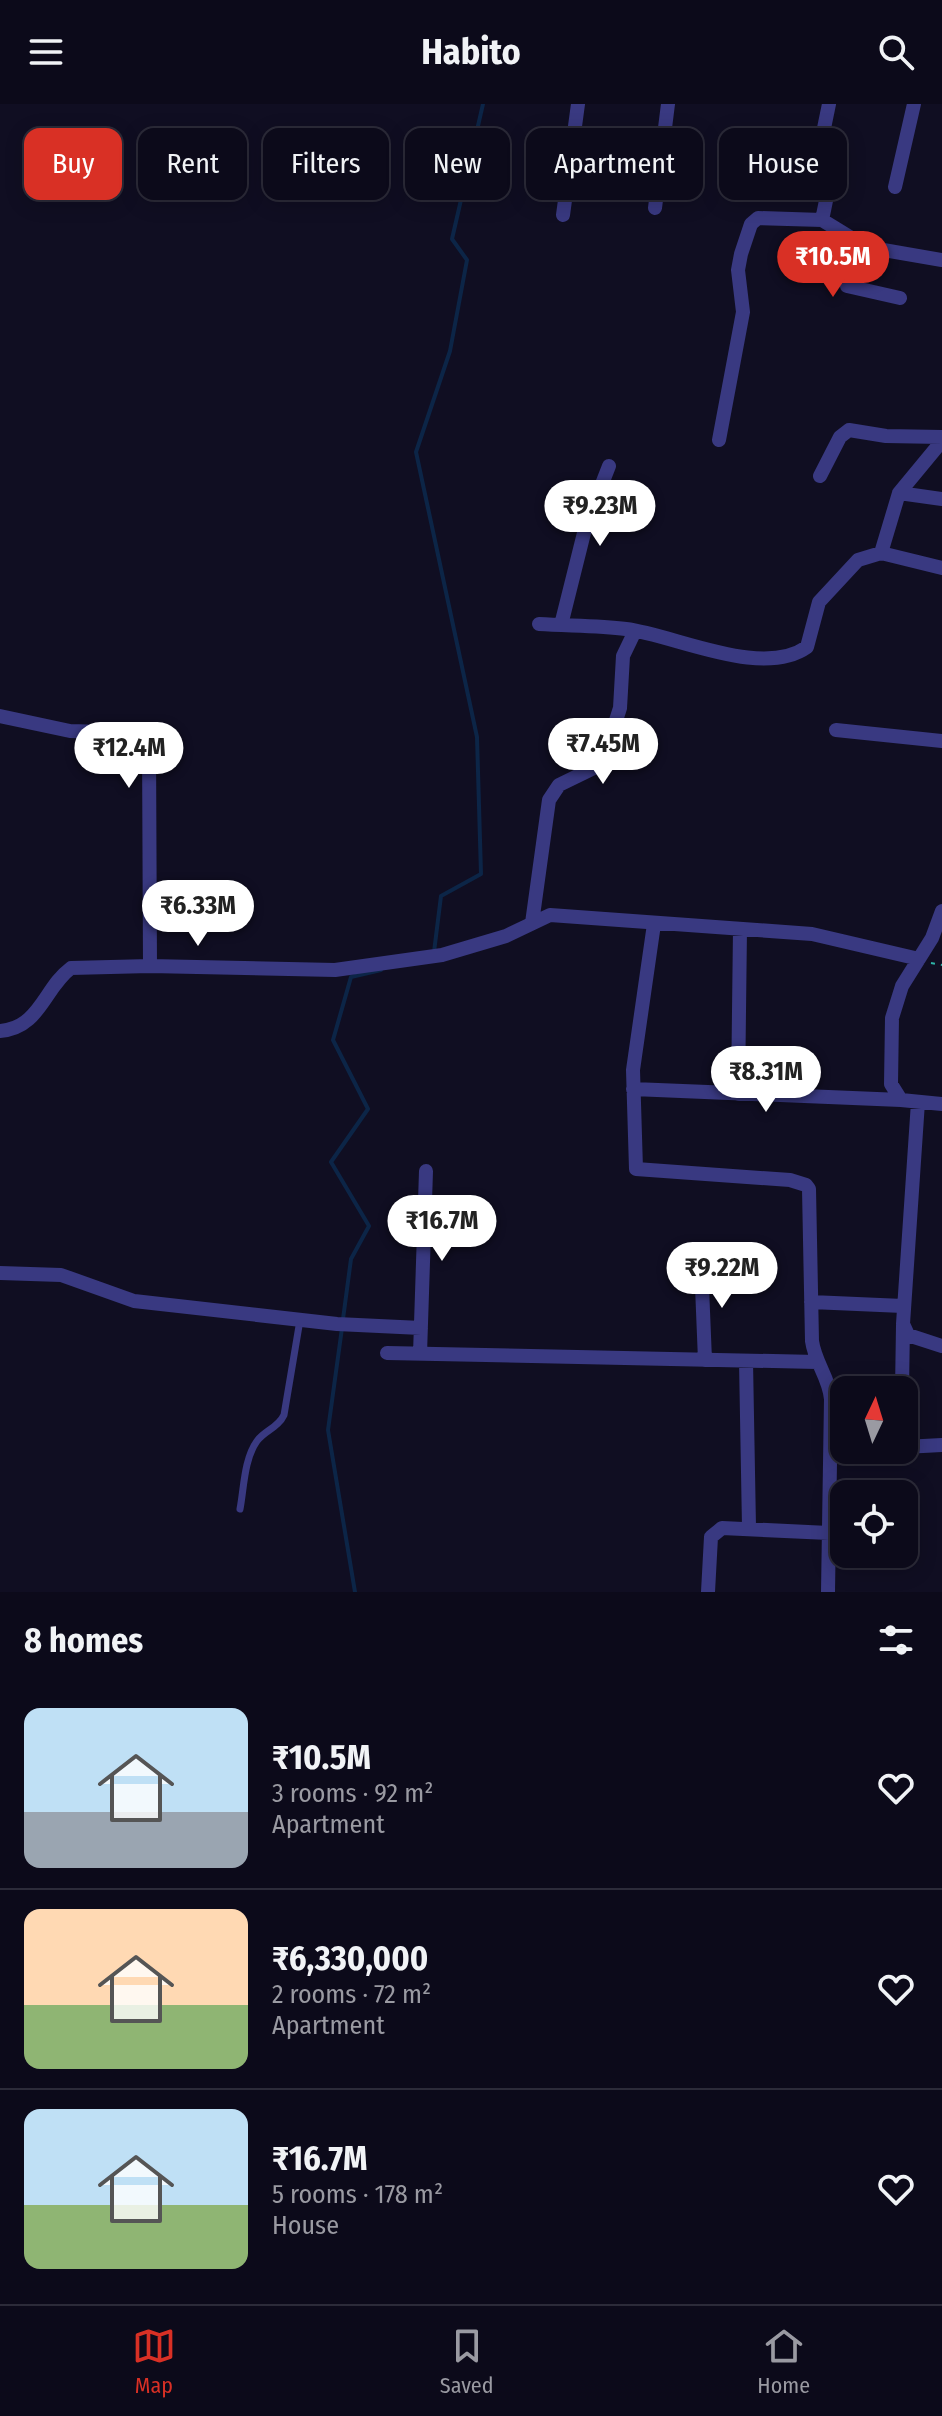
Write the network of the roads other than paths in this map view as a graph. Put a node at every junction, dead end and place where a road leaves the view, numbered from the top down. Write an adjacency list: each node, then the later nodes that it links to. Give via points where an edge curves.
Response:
1 (578, 104): 7 (street)
2 (668, 104): 6 (street)
3 (829, 104): 8 (street, via 816,167 828,191)
4 (914, 104): 5 (street)
5 (895, 187)
6 (655, 208)
7 (563, 215)
8 (822, 220): 9 (street); 13 (street, via 765,216 751,224 738,270 743,312)
9 (847, 238): 10 (street, via 866,247); 11 (street, via 847,286)
10 (942, 260)
11 (900, 298)
12 (942, 439): 15 (street, via 849,430); 16 (street)
13 (719, 440)
14 (609, 466): 21 (street, via 586,525)
15 (820, 476)
16 (899, 493): 17 (street); 18 (street)
17 (942, 499)
18 (881, 553): 19 (street); 22 (street, via 858,560 840,576 819,602 807,647 792,654 746,657)
19 (942, 568)
20 (539, 624): 21 (street)
21 (561, 625): 22 (street)
22 (635, 631): 27 (street, via 623,656 620,708 602,764 559,785 549,800)
23 (0, 716): 31 (street, via 70,731 127,731 149,742)
24 (836, 730): 25 (street)
25 (942, 741)
26 (942, 911): 30 (street)
27 (532, 923): 28 (street, via 550,915); 31 (street, via 442,955 335,970)
28 (654, 924): 29 (street); 33 (street)
29 (740, 929): 30 (street, via 812,934); 34 (street)
30 (919, 959): 35 (street, via 902,986 892,1018 891,1084)
31 (150, 966): 32 (street, via 71,968 33,1016 21,1026)
32 (0, 1031)
33 (633, 1089): 34 (street); 41 (street, via 636,1169 806,1185)
34 (738, 1094): 35 (street)
35 (901, 1100): 36 (street)
36 (918, 1102): 37 (street); 42 (street)
37 (942, 1104)
38 (426, 1171): 45 (street)
39 (701, 1262): 49 (street)
40 (0, 1273): 43 (street, via 61,1275 125,1299)
41 (811, 1302): 42 (street); 51 (street)
42 (903, 1306): 44 (street)
43 (300, 1320): 45 (street); 57 (lane, via 284,1415 251,1451)
44 (903, 1324): 46 (street, via 908,1335); 52 (street)
45 (421, 1328): 48 (street)
46 (942, 1346)
47 (387, 1353): 48 (street)
48 (420, 1354): 49 (street)
49 (705, 1360): 50 (street)
50 (746, 1361): 51 (street); 58 (street)
51 (817, 1362): 53 (street)
52 (902, 1376)
53 (830, 1386)
54 (942, 1445): 55 (street)
55 (918, 1446)
56 (831, 1464): 59 (street)
57 (240, 1509)
58 (749, 1527): 59 (street); 60 (street, via 722,1528 711,1537)
59 (829, 1533): 61 (street)
60 (708, 1592)
61 (828, 1592)

